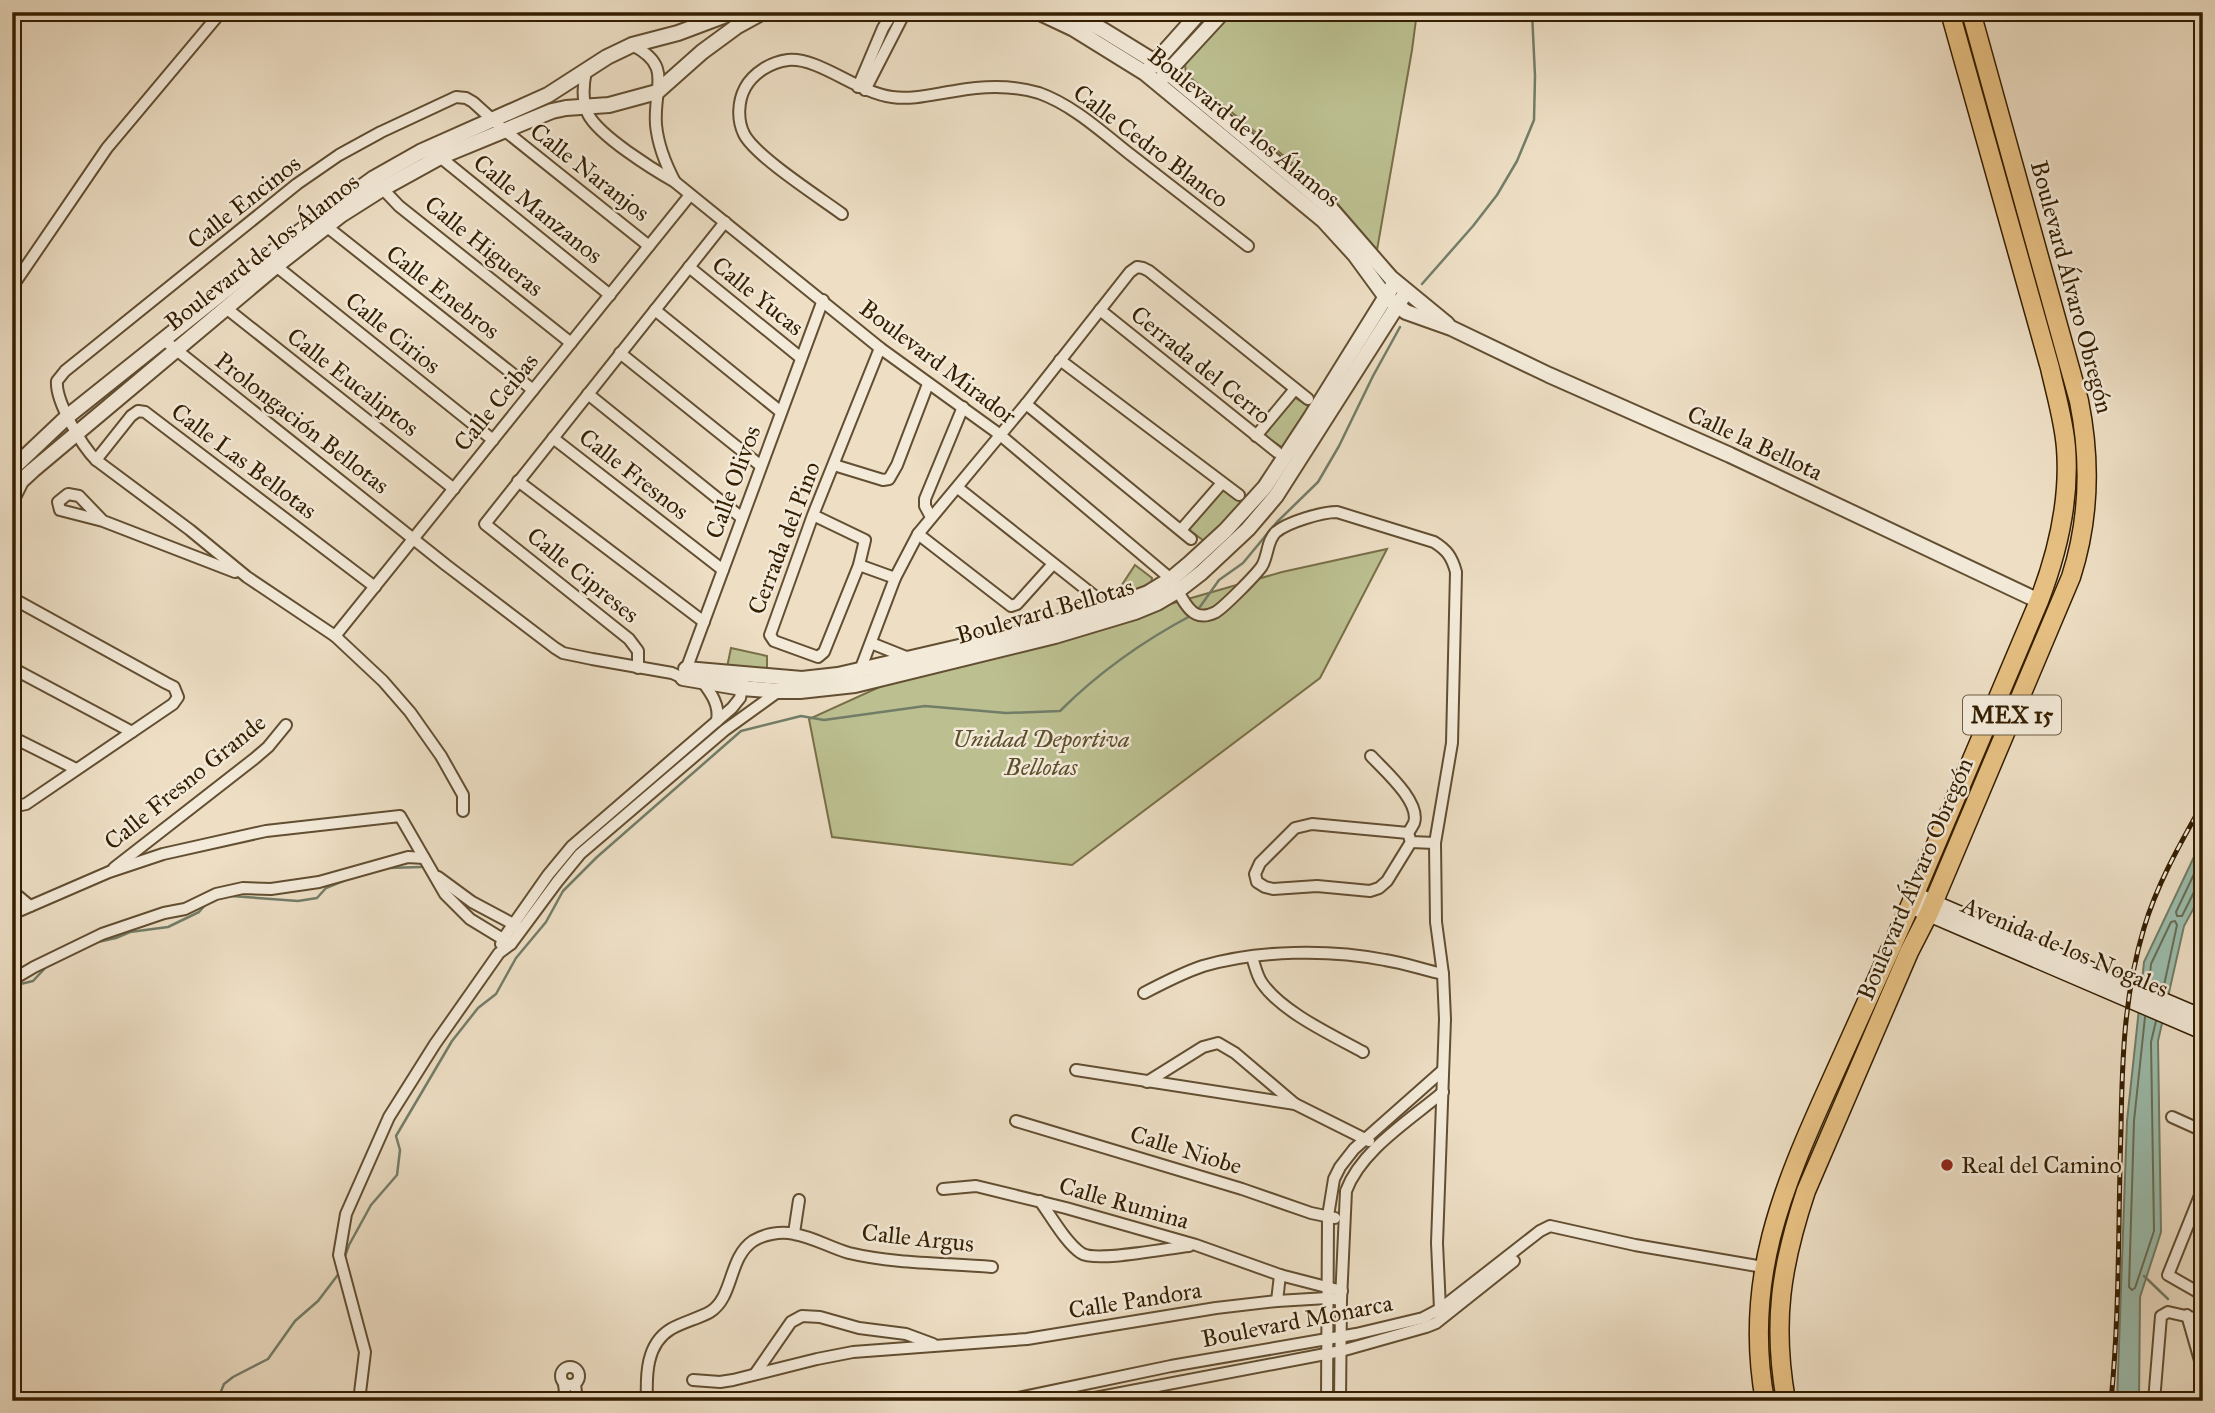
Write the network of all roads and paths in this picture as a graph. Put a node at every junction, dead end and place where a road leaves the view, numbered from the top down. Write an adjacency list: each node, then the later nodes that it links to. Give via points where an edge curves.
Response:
1 (221, 12): 34 (street, via 107,148)
2 (734, 12): 14 (street, Boulevard de los Álamos)
3 (763, 12): 19 (street, Boulevard de los Álamos, via 702,52)
4 (893, 12): 12 (street)
5 (905, 12): 13 (street)
6 (1038, 12): 15 (street, Boulevard de los Álamos)
7 (1069, 12): 15 (street, Boulevard de los Álamos, via 1103,30)
8 (1200, 12): 15 (street)
9 (1223, 12): 17 (street)
10 (1950, 12): 93 (highway, Boulevard Álvaro Obregón / MEX 15, via 2063,425 2066,488)
11 (1971, 12): 127 (highway, Boulevard Álvaro Obregón / MEX 15, via 2079,401 2087,450 2087,502 2071,577)
12 (880, 36): 13 (street); 18 (street)
13 (891, 42): 18 (street)
14 (632, 45): 16 (street, Boulevard de los Álamos); 19 (street, Boulevard Mirador, via 653,59 659,71)
15 (1150, 67): 17 (street, Boulevard de los Álamos)
16 (586, 71): 20 (street); 21 (street, Boulevard de los Álamos)
17 (1163, 78): 33 (street, Boulevard de los Álamos, via 1317,197); 37 (street, Boulevard de los Álamos, via 1323,220)
18 (862, 88): 26 (street, Calle Cedro Blanco, via 810,63 789,60 760,71 741,97 743,133 754,148); 30 (street, Calle Cedro Blanco, via 912,98 1000,87 1056,100)
19 (657, 92): 20 (street, Boulevard de los Álamos); 23 (street, Boulevard Mirador, via 658,136)
20 (586, 106): 21 (street, Boulevard de los Álamos); 23 (street, Boulevard Mirador, via 591,119 610,137)
21 (499, 126): 22 (street, Boulevard de los Álamos); 24 (street, Boulevard de los Álamos, via 420,152); 29 (street, Calle Naranjos); 58 (street, Calle Encinos, via 466,98 448,99 339,155 296,184 59,376 57,387)
22 (440, 157): 24 (street, Boulevard de los Álamos); 36 (street, Calle Manzanos)
23 (676, 182): 25 (street, Boulevard Mirador)
24 (378, 183): 28 (street, Boulevard de los Álamos); 31 (street, Boulevard de los Álamos, via 327,211); 44 (street, Calle Higueras)
25 (690, 195): 27 (street, Boulevard Mirador); 29 (street, Calle Ceibas)
26 (842, 214)
27 (725, 222): 32 (street); 38 (street, Boulevard Mirador)
28 (326, 226): 31 (street, Boulevard de los Álamos); 52 (street, Calle Enebros)
29 (649, 246): 36 (street, Calle Ceibas)
30 (1248, 246)
31 (271, 262): 40 (street, Boulevard de los Álamos); 45 (street, Boulevard de los Álamos); 63 (street, Calle Cirios)
32 (689, 267): 41 (street); 48 (street, Calle Yucas)
33 (1395, 282): 35 (street, Boulevard de los Álamos); 37 (street, Boulevard Bellotas)
34 (12, 287)
35 (1406, 292): 39 (street, Boulevard Bellotas); 43 (street, Calle la Bellota)
36 (610, 295): 44 (street, Calle Ceibas)
37 (1385, 296): 39 (street, Boulevard de los Álamos); 55 (street, Boulevard Bellotas)
38 (822, 300): 46 (street, Boulevard Mirador); 48 (street, Calle Olivos)
39 (1396, 306): 43 (street, Calle la Bellota); 55 (street, Boulevard Bellotas)
40 (226, 308): 45 (street, Boulevard de los Álamos); 72 (street, Calle Eucaliptos)
41 (655, 310): 47 (street); 57 (street)
42 (1100, 310): 49 (street); 51 (street, Cerrada del Cerro, via 1130,272 1143,268); 61 (street, Cerrada del Cerro)
43 (1451, 328): 93 (street, Calle la Bellota)
44 (571, 342): 52 (street, Calle Ceibas)
45 (169, 344): 58 (street, Boulevard de los Álamos); 59 (street, Boulevard de los Álamos); 82 (street, Prolongación Bellotas)
46 (880, 348): 50 (street, Boulevard Mirador); 66 (street, Cerrada del Pino)
47 (620, 353): 53 (street); 67 (street)
48 (801, 358): 57 (street, Calle Olivos)
49 (1060, 360): 54 (street); 70 (street)
50 (928, 384): 56 (street, Boulevard Mirador); 66 (street, via 889,479)
51 (1295, 389): 55 (street, Cerrada del Cerro); 61 (street)
52 (533, 390): 63 (street, Calle Ceibas)
53 (588, 394): 62 (street); 77 (street)
54 (1026, 404): 60 (street); 80 (street)
55 (1319, 406): 64 (street, Boulevard Bellotas)
56 (963, 407): 60 (street, Boulevard Mirador); 76 (street, via 925,499)
57 (781, 412): 67 (street, Calle Olivos)
58 (68, 416): 59 (street); 68 (street, Boulevard de los Álamos)
59 (76, 433): 65 (street); 73 (street, Boulevard de los Álamos, via 21,481)
60 (999, 434): 71 (street); 90 (street, Boulevard Mirador)
61 (1256, 436): 64 (street, Cerrada del Cerro)
62 (553, 438): 69 (street); 87 (street, Calle Fresnos)
63 (493, 440): 72 (street, Calle Ceibas)
64 (1286, 458): 74 (street, Boulevard Bellotas)
65 (96, 460): 79 (street); 91 (street, Calle Las Bellotas, via 131,416 145,412)
66 (834, 464): 75 (street, Cerrada del Pino)
67 (761, 466): 77 (street, Calle Olivos)
68 (12, 469)
69 (518, 481): 95 (street); 101 (street, Calle Cipreses, via 485,524 634,643)
70 (1222, 483): 74 (street); 80 (street)
71 (958, 488): 76 (street); 85 (street)
72 (454, 489): 82 (street, Calle Ceibas)
73 (12, 499)
74 (1252, 503): 90 (street, Boulevard Bellotas, via 1228,549)
75 (813, 515): 86 (street, Cerrada del Pino, via 864,538); 86 (street, Cerrada del Pino, via 771,640 818,657 822,654)
76 (931, 517): 81 (street)
77 (742, 518): 87 (street, Calle Olivos)
78 (103, 521): 84 (street)
79 (190, 530): 84 (street); 88 (street)
80 (1181, 530): 83 (street)
81 (918, 534): 85 (street, via 1011,606); 89 (street)
82 (414, 538): 91 (street, Calle Ceibas); 101 (street, Boulevard Bellotas, via 555,648)
83 (1191, 539)
84 (179, 549): 88 (street)
85 (1053, 564): 94 (street)
86 (859, 565): 89 (street)
87 (723, 570): 95 (street, Calle Olivos)
88 (247, 577): 96 (street)
89 (895, 578): 98 (street)
90 (1175, 584): 94 (street, Boulevard Bellotas, via 1157,603); 119 (street, Boulevard Mirador, via 1195,614 1217,611 1260,569 1274,533 1326,512 1349,515 1444,547 1456,572 1452,743)
91 (375, 587): 96 (street, Calle Ceibas)
92 (12, 598): 110 (street, via 174,687 178,696 173,704)
93 (2039, 601): 125 (highway, Boulevard Álvaro Obregón / MEX 15)
94 (1107, 608): 97 (street, Boulevard Bellotas)
95 (704, 622): 103 (street, Calle Olivos)
96 (335, 636): 115 (street, via 383,681 425,733 463,795)
97 (1017, 639): 99 (street, Boulevard Bellotas); 106 (street, Boulevard Bellotas)
98 (871, 643): 99 (street); 102 (street)
99 (911, 659): 102 (street, Boulevard Bellotas)
100 (12, 668): 110 (street)
101 (638, 668): 103 (street, Boulevard Bellotas)
102 (860, 670): 105 (street, Boulevard Bellotas, via 802,679); 106 (street)
103 (680, 673): 104 (street, Boulevard Bellotas); 105 (street, Boulevard Bellotas)
104 (702, 681): 105 (street, Boulevard Bellotas); 108 (street, via 716,703)
105 (743, 681): 107 (street, Boulevard Bellotas); 108 (street, via 737,703)
106 (855, 685): 107 (street, Boulevard Bellotas)
107 (779, 691): 117 (street)
108 (717, 721): 117 (street)
109 (286, 725): 116 (street, Calle Fresno Grande, via 254,759)
110 (132, 732): 113 (street)
111 (12, 737): 113 (street)
112 (1371, 756): 118 (street, via 1413,805 1415,821)
113 (76, 769): 114 (street)
114 (15, 807)
115 (463, 811)
116 (155, 834): 120 (street); 122 (street, Calle Fresno Grande)
117 (592, 835): 129 (street)
118 (1409, 837): 118 (street, via 1300,825 1260,863 1257,882 1273,889 1317,886 1370,891 1387,881); 119 (street)
119 (1435, 843): 132 (street, via 1436,922)
120 (163, 855): 121 (street, Calle Fresno Grande, via 266,831 400,816); 122 (street, Calle Fresno Grande)
121 (424, 858): 123 (street); 133 (street, via 408,856 319,882 216,894 185,909 102,934)
122 (109, 872): 126 (street, Calle Fresno Grande)
123 (433, 874): 129 (street, via 472,902); 130 (street, via 470,919)
124 (12, 891): 126 (street)
125 (1912, 900): 127 (main road, Avenida de los Nogales); 159 (highway, Boulevard Álvaro Obregón / MEX 15, via 1805,1139)
126 (30, 906): 128 (street, Calle Fresno Grande)
127 (1931, 908): 135 (main road, Avenida de los Nogales); 187 (highway, Boulevard Álvaro Obregón / MEX 15, via 1794,1227 1778,1317)
128 (12, 914)
129 (518, 926): 130 (street)
130 (507, 941): 178 (street, via 389,1116 346,1214 339,1255 365,1352)
131 (1252, 957): 132 (street, via 1332,953); 134 (street, via 1177,975); 138 (street, via 1260,981 1274,998)
132 (1443, 974): 140 (street)
133 (12, 980)
134 (1144, 993)
135 (2170, 1010): 136 (main road, Avenida de los Nogales); 137 (main road, Avenida de los Nogales)
136 (2203, 1018)
137 (2203, 1031)
138 (1363, 1052)
139 (1076, 1070): 141 (street)
140 (1442, 1071): 142 (street); 147 (street)
141 (1147, 1082): 143 (street); 143 (street, via 1203,1047 1218,1043)
142 (1443, 1092): 148 (street); 165 (street, via 1437,1230)
143 (1295, 1104): 147 (street)
144 (2172, 1117): 146 (street)
145 (1016, 1121): 153 (street, Calle Niobe)
146 (2203, 1131)
147 (1366, 1139): 148 (street); 153 (street, via 1340,1167)
148 (1378, 1147): 154 (street, via 1352,1177)
149 (2203, 1188): 162 (street, via 2168,1275)
150 (943, 1189): 152 (street, Calle Rumina, via 976,1186)
151 (800, 1200): 156 (street)
152 (1040, 1201): 157 (street, Calle Rumina); 157 (street, Calle Rumina, via 1087,1257)
153 (1328, 1216): 154 (street, Calle Niobe); 161 (street)
154 (1344, 1219): 163 (street)
155 (1570, 1231): 159 (street, Boulevard Monarca); 165 (street, Boulevard Monarca, via 1546,1227); 171 (street, Boulevard Monarca, via 1547,1235 1436,1323)
156 (793, 1233): 158 (street, Calle Argus, via 850,1253 884,1259); 181 (street, Calle Argus, via 765,1235 747,1246 716,1307 671,1329 657,1342 649,1362)
157 (1196, 1245): 160 (street, Calle Rumina)
158 (992, 1267)
159 (1763, 1267): 186 (highway, Boulevard Álvaro Obregón / MEX 15, via 1758,1339)
160 (1280, 1275): 161 (street, Calle Rumina); 164 (street)
161 (1327, 1293): 163 (street, Calle Pandora); 164 (street, Calle Pandora); 169 (street)
162 (2203, 1295)
163 (1341, 1296): 168 (street)
164 (1277, 1301): 170 (street, Calle Pandora, via 1027,1339)
165 (1440, 1309): 168 (street, Boulevard Monarca, via 1423,1318)
166 (2187, 1315): 167 (street); 173 (street); 188 (street, via 2168,1312 2160,1318)
167 (2203, 1320)
168 (1341, 1336): 169 (street, Boulevard Monarca); 171 (street)
169 (1327, 1338): 172 (street); 176 (street, Boulevard Monarca)
170 (935, 1345): 174 (street, Calle Pandora, via 853,1352); 174 (street, via 906,1334 802,1316 791,1322)
171 (1341, 1351): 172 (street, Boulevard Monarca); 177 (street)
172 (1328, 1353): 184 (street, Boulevard Monarca); 185 (street)
173 (2203, 1371)
174 (755, 1374): 175 (street, Calle Pandora, via 720,1382)
175 (693, 1380)
176 (1059, 1388): 182 (street, Boulevard Monarca); 183 (street)
177 (1340, 1400): 185 (street)
178 (359, 1401)
179 (566, 1401): 180 (street, via 570,1384)
180 (577, 1401)
181 (648, 1401)
182 (1004, 1401)
183 (1062, 1401)
184 (1079, 1401)
185 (1326, 1401)
186 (1765, 1401)
187 (1786, 1401)
188 (2154, 1401)

